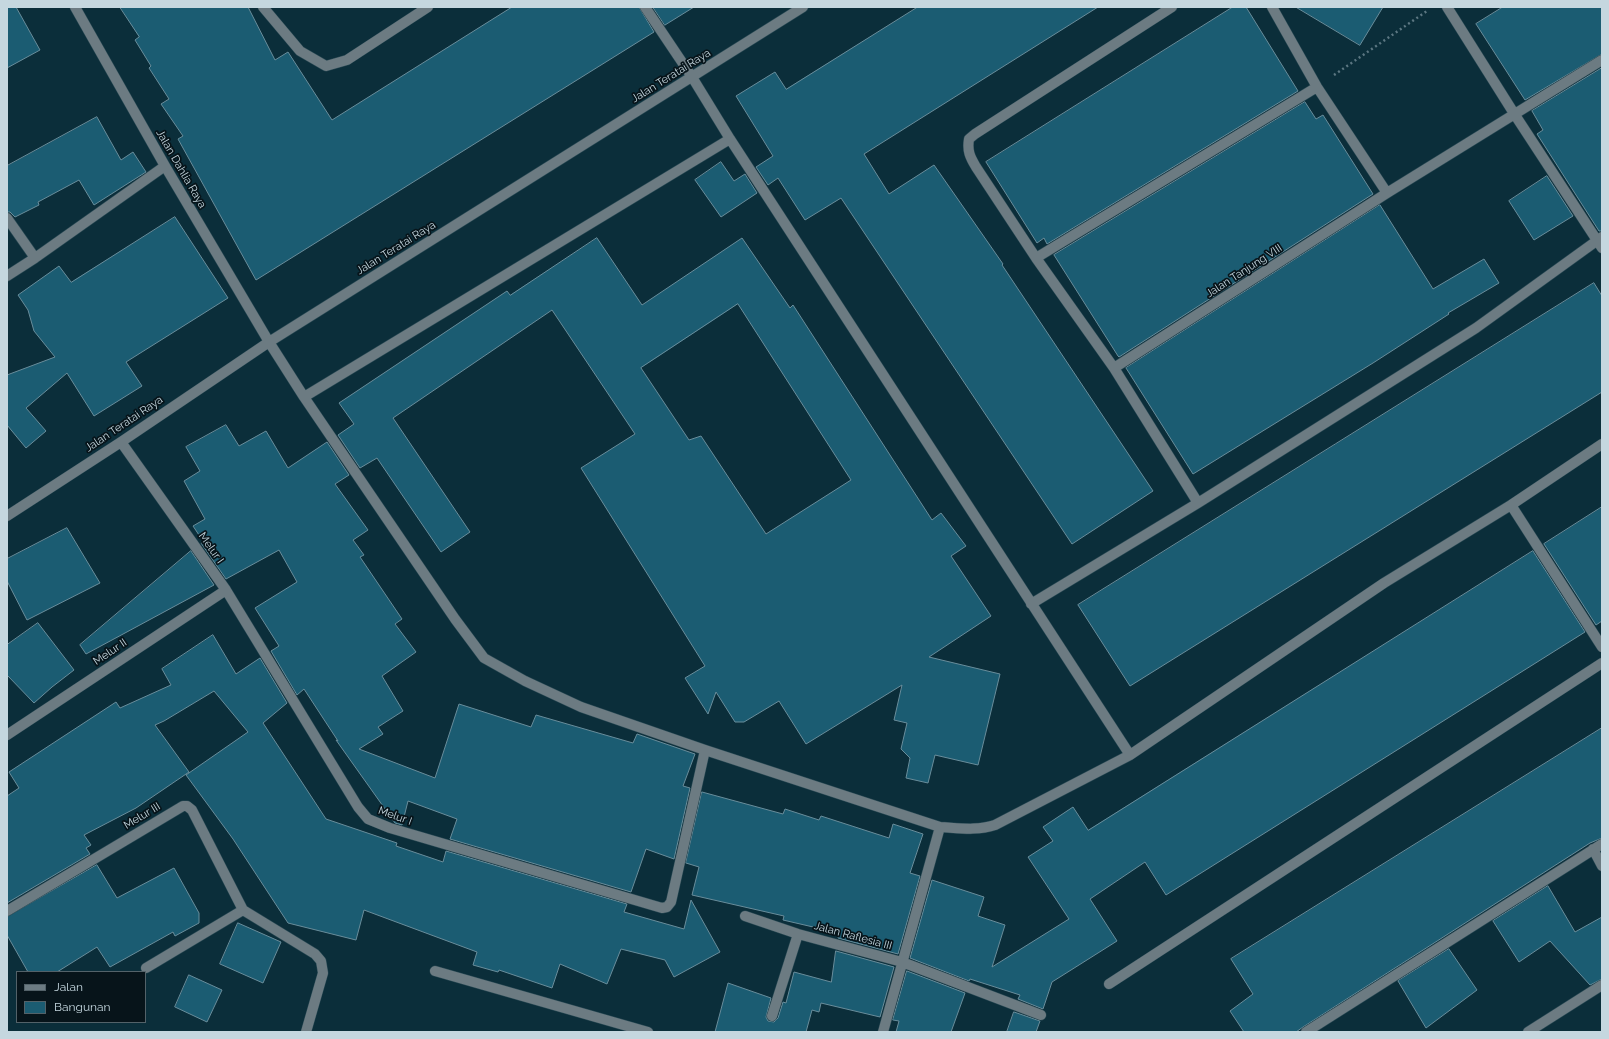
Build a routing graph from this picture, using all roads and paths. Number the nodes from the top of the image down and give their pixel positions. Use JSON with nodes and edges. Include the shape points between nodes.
{"nodes":[{"id":1,"x":75,"y":7,"type":"edge"},
{"id":2,"x":263,"y":7,"type":"edge"},
{"id":3,"x":428,"y":7,"type":"edge"},
{"id":4,"x":645,"y":7,"type":"edge"},
{"id":5,"x":803,"y":7,"type":"edge"},
{"id":6,"x":1172,"y":7,"type":"edge"},
{"id":7,"x":1272,"y":7,"type":"edge"},
{"id":8,"x":1432,"y":7,"type":"edge"},
{"id":9,"x":1447,"y":7,"type":"edge"},
{"id":10,"x":1602,"y":60,"type":"edge"},
{"id":11,"x":692,"y":77,"type":"junction"},
{"id":12,"x":1317,"y":87,"type":"junction"},
{"id":13,"x":1515,"y":115,"type":"junction"},
{"id":14,"x":730,"y":139,"type":"junction"},
{"id":15,"x":165,"y":166,"type":"junction"},
{"id":16,"x":1388,"y":193,"type":"junction"},
{"id":17,"x":7,"y":218,"type":"edge"},
{"id":18,"x":1600,"y":242,"type":"edge"},
{"id":19,"x":35,"y":258,"type":"junction"},
{"id":20,"x":1036,"y":258,"type":"junction"},
{"id":21,"x":7,"y":276,"type":"edge"},
{"id":22,"x":269,"y":342,"type":"junction"},
{"id":23,"x":1114,"y":368,"type":"junction"},
{"id":24,"x":304,"y":397,"type":"junction"},
{"id":25,"x":121,"y":442,"type":"junction"},
{"id":26,"x":1602,"y":444,"type":"edge"},
{"id":27,"x":1198,"y":502,"type":"junction"},
{"id":28,"x":1511,"y":506,"type":"junction"},
{"id":29,"x":7,"y":516,"type":"edge"},
{"id":30,"x":226,"y":590,"type":"junction"},
{"id":31,"x":1031,"y":604,"type":"junction"},
{"id":32,"x":1602,"y":647,"type":"edge"},
{"id":33,"x":1602,"y":664,"type":"edge"},
{"id":34,"x":7,"y":735,"type":"edge"},
{"id":35,"x":705,"y":750,"type":"junction"},
{"id":36,"x":1130,"y":755,"type":"junction"},
{"id":37,"x":940,"y":827,"type":"junction"},
{"id":38,"x":1602,"y":844,"type":"edge"},
{"id":39,"x":1593,"y":849,"type":"junction"},
{"id":40,"x":1602,"y":866,"type":"edge"},
{"id":41,"x":7,"y":910,"type":"edge"},
{"id":42,"x":243,"y":910,"type":"junction"},
{"id":43,"x":745,"y":916,"type":"dead end"},
{"id":44,"x":798,"y":934,"type":"junction"},
{"id":45,"x":902,"y":962,"type":"junction"},
{"id":46,"x":146,"y":968,"type":"dead end"},
{"id":47,"x":435,"y":970,"type":"dead end"},
{"id":48,"x":1109,"y":984,"type":"dead end"},
{"id":49,"x":1602,"y":985,"type":"edge"},
{"id":50,"x":1041,"y":1015,"type":"dead end"},
{"id":51,"x":772,"y":1016,"type":"dead end"},
{"id":52,"x":306,"y":1032,"type":"edge"},
{"id":53,"x":648,"y":1032,"type":"edge"},
{"id":54,"x":883,"y":1032,"type":"edge"},
{"id":55,"x":1306,"y":1032,"type":"edge"},
{"id":56,"x":1528,"y":1032,"type":"edge"}],
"edges":[{"from":1,"to":15,"type":"street","name":"Jalan Dahlia Raya"},
{"from":2,"to":3,"type":"street","via":[[300,51],[326,66],[347,60]]},
{"from":4,"to":11,"type":"street"},
{"from":5,"to":11,"type":"street","name":"Jalan Teratai Raya"},
{"from":6,"to":20,"type":"street","via":[[969,140],[970,156]]},
{"from":7,"to":12,"type":"street"},
{"from":8,"to":12,"type":"path"},
{"from":9,"to":13,"type":"street"},
{"from":10,"to":13,"type":"street","name":"Jalan Tanjung VIII"},
{"from":11,"to":14,"type":"street"},
{"from":11,"to":22,"type":"street","name":"Jalan Teratai Raya"},
{"from":12,"to":16,"type":"street"},
{"from":12,"to":20,"type":"street"},
{"from":13,"to":16,"type":"street","name":"Jalan Tanjung VIII"},
{"from":13,"to":18,"type":"street"},
{"from":14,"to":24,"type":"street"},
{"from":14,"to":31,"type":"street"},
{"from":15,"to":19,"type":"street"},
{"from":15,"to":22,"type":"street","name":"Jalan Dahlia Raya"},
{"from":16,"to":23,"type":"street","name":"Jalan Tanjung VIII"},
{"from":17,"to":19,"type":"street"},
{"from":18,"to":27,"type":"street","via":[[1476,328]]},
{"from":19,"to":21,"type":"street"},
{"from":20,"to":23,"type":"street"},
{"from":22,"to":24,"type":"street","name":"Jalan Dahlia Raya"},
{"from":22,"to":25,"type":"street","name":"Jalan Teratai Raya"},
{"from":23,"to":27,"type":"street"},
{"from":24,"to":35,"type":"street","name":"Jalan Dahlia Raya","via":[[484,658],[525,681],[581,707]]},
{"from":25,"to":29,"type":"street","name":"Jalan Teratai Raya"},
{"from":25,"to":30,"type":"street","name":"Melur I"},
{"from":26,"to":28,"type":"street","name":"Jalan Dahlia Raya"},
{"from":27,"to":31,"type":"street"},
{"from":28,"to":32,"type":"street"},
{"from":28,"to":36,"type":"street","name":"Jalan Dahlia Raya","via":[[1384,583]]},
{"from":30,"to":34,"type":"street","name":"Melur II"},
{"from":30,"to":35,"type":"street","name":"Melur I","via":[[358,807],[368,819],[390,828],[662,908],[668,907]]},
{"from":31,"to":36,"type":"street"},
{"from":33,"to":48,"type":"street"},
{"from":35,"to":37,"type":"street","name":"Jalan Dahlia Raya"},
{"from":36,"to":37,"type":"street","name":"Jalan Dahlia Raya","via":[[996,826],[984,829]]},
{"from":37,"to":45,"type":"street"},
{"from":38,"to":39,"type":"street"},
{"from":39,"to":40,"type":"street"},
{"from":39,"to":55,"type":"street"},
{"from":41,"to":42,"type":"street","name":"Melur III","via":[[182,806],[188,806],[192,810]]},
{"from":42,"to":46,"type":"street"},
{"from":42,"to":52,"type":"street","via":[[315,954],[321,961],[323,973]]},
{"from":43,"to":44,"type":"street","name":"Jalan Raflesia III"},
{"from":44,"to":45,"type":"street","name":"Jalan Raflesia III"},
{"from":44,"to":51,"type":"street","name":"Jalan Raflesia III"},
{"from":45,"to":50,"type":"street","name":"Jalan Raflesia III"},
{"from":45,"to":54,"type":"street"},
{"from":47,"to":53,"type":"street"},
{"from":49,"to":56,"type":"street"}]}
